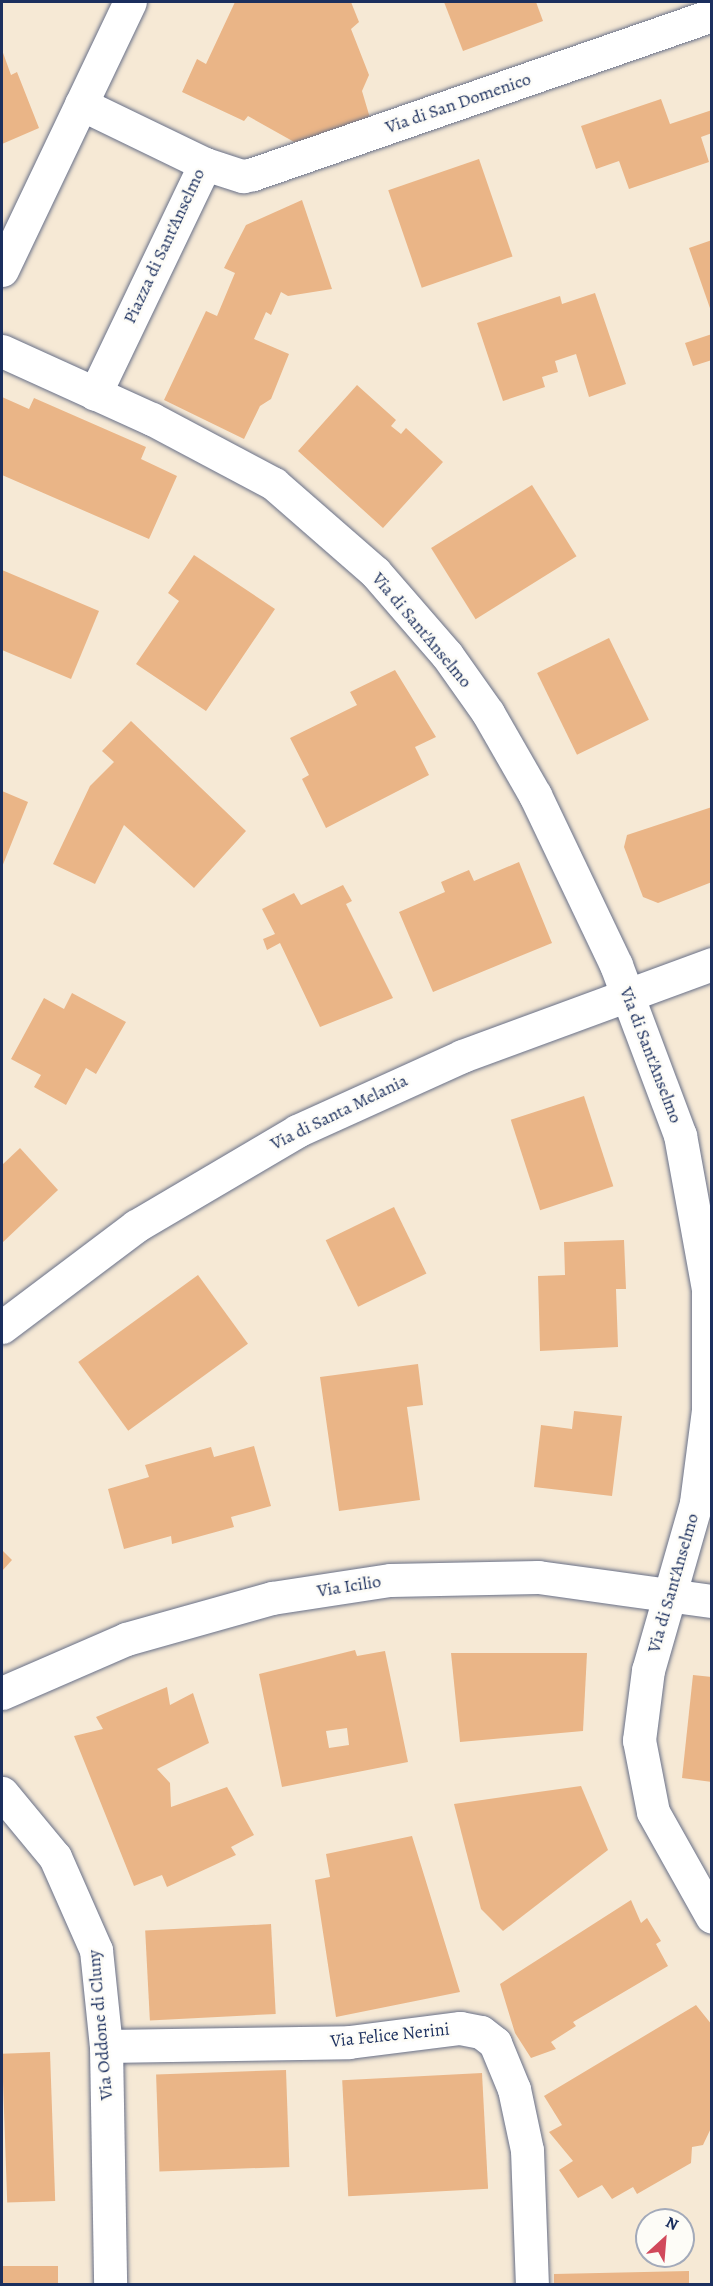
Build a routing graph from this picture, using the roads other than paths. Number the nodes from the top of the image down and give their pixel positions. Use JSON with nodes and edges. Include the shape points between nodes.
{"nodes":[{"id":1,"x":130,"y":2,"type":"edge"},
{"id":2,"x":711,"y":15,"type":"edge"},
{"id":3,"x":81,"y":104,"type":"junction"},
{"id":4,"x":205,"y":164,"type":"junction"},
{"id":5,"x":2,"y":270,"type":"edge"},
{"id":6,"x":2,"y":351,"type":"edge"},
{"id":7,"x":95,"y":394,"type":"junction"},
{"id":8,"x":711,"y":964,"type":"edge"},
{"id":9,"x":628,"y":994,"type":"junction"},
{"id":10,"x":2,"y":1328,"type":"edge"},
{"id":11,"x":672,"y":1594,"type":"junction"},
{"id":12,"x":711,"y":1601,"type":"edge"},
{"id":13,"x":2,"y":1694,"type":"edge"},
{"id":14,"x":2,"y":1793,"type":"edge"},
{"id":15,"x":711,"y":1917,"type":"edge"},
{"id":16,"x":106,"y":2046,"type":"junction"},
{"id":17,"x":110,"y":2284,"type":"edge"},
{"id":18,"x":532,"y":2284,"type":"edge"}],
"edges":[{"from":1,"to":3,"type":"street"},
{"from":2,"to":4,"type":"street","name":"Via di San Domenico","via":[[253,174],[243,176]]},
{"from":3,"to":4,"type":"street","name":"Piazza di Sant'Anselmo"},
{"from":3,"to":5,"type":"street"},
{"from":4,"to":7,"type":"street","name":"Piazza di Sant'Anselmo"},
{"from":6,"to":7,"type":"street"},
{"from":7,"to":9,"type":"street","name":"Via di Sant'Anselmo","via":[[274,484],[353,551],[400,600],[462,675],[521,770]]},
{"from":8,"to":9,"type":"street","name":"Via di Santa Melania"},
{"from":9,"to":10,"type":"street","name":"Via di Santa Melania","via":[[425,1071],[258,1151],[136,1226]]},
{"from":9,"to":11,"type":"street","name":"Via di Sant'Anselmo","via":[[681,1135],[708,1289],[705,1436],[691,1526]]},
{"from":11,"to":12,"type":"street","name":"Via Icilio"},
{"from":11,"to":13,"type":"street","name":"Via Icilio","via":[[537,1577],[354,1585],[272,1598],[126,1640]]},
{"from":11,"to":15,"type":"street","name":"Via di Sant'Anselmo","via":[[644,1692],[642,1772],[660,1828]]},
{"from":14,"to":16,"type":"street","name":"Via Oddone di Cluny","via":[[47,1844],[86,1917],[96,1950]]},
{"from":16,"to":17,"type":"street","name":"Via Oddone di Cluny"},
{"from":16,"to":18,"type":"street","name":"Via Felice Nerini","via":[[348,2042],[460,2028],[481,2032],[495,2043],[514,2089],[527,2150]]}]}
